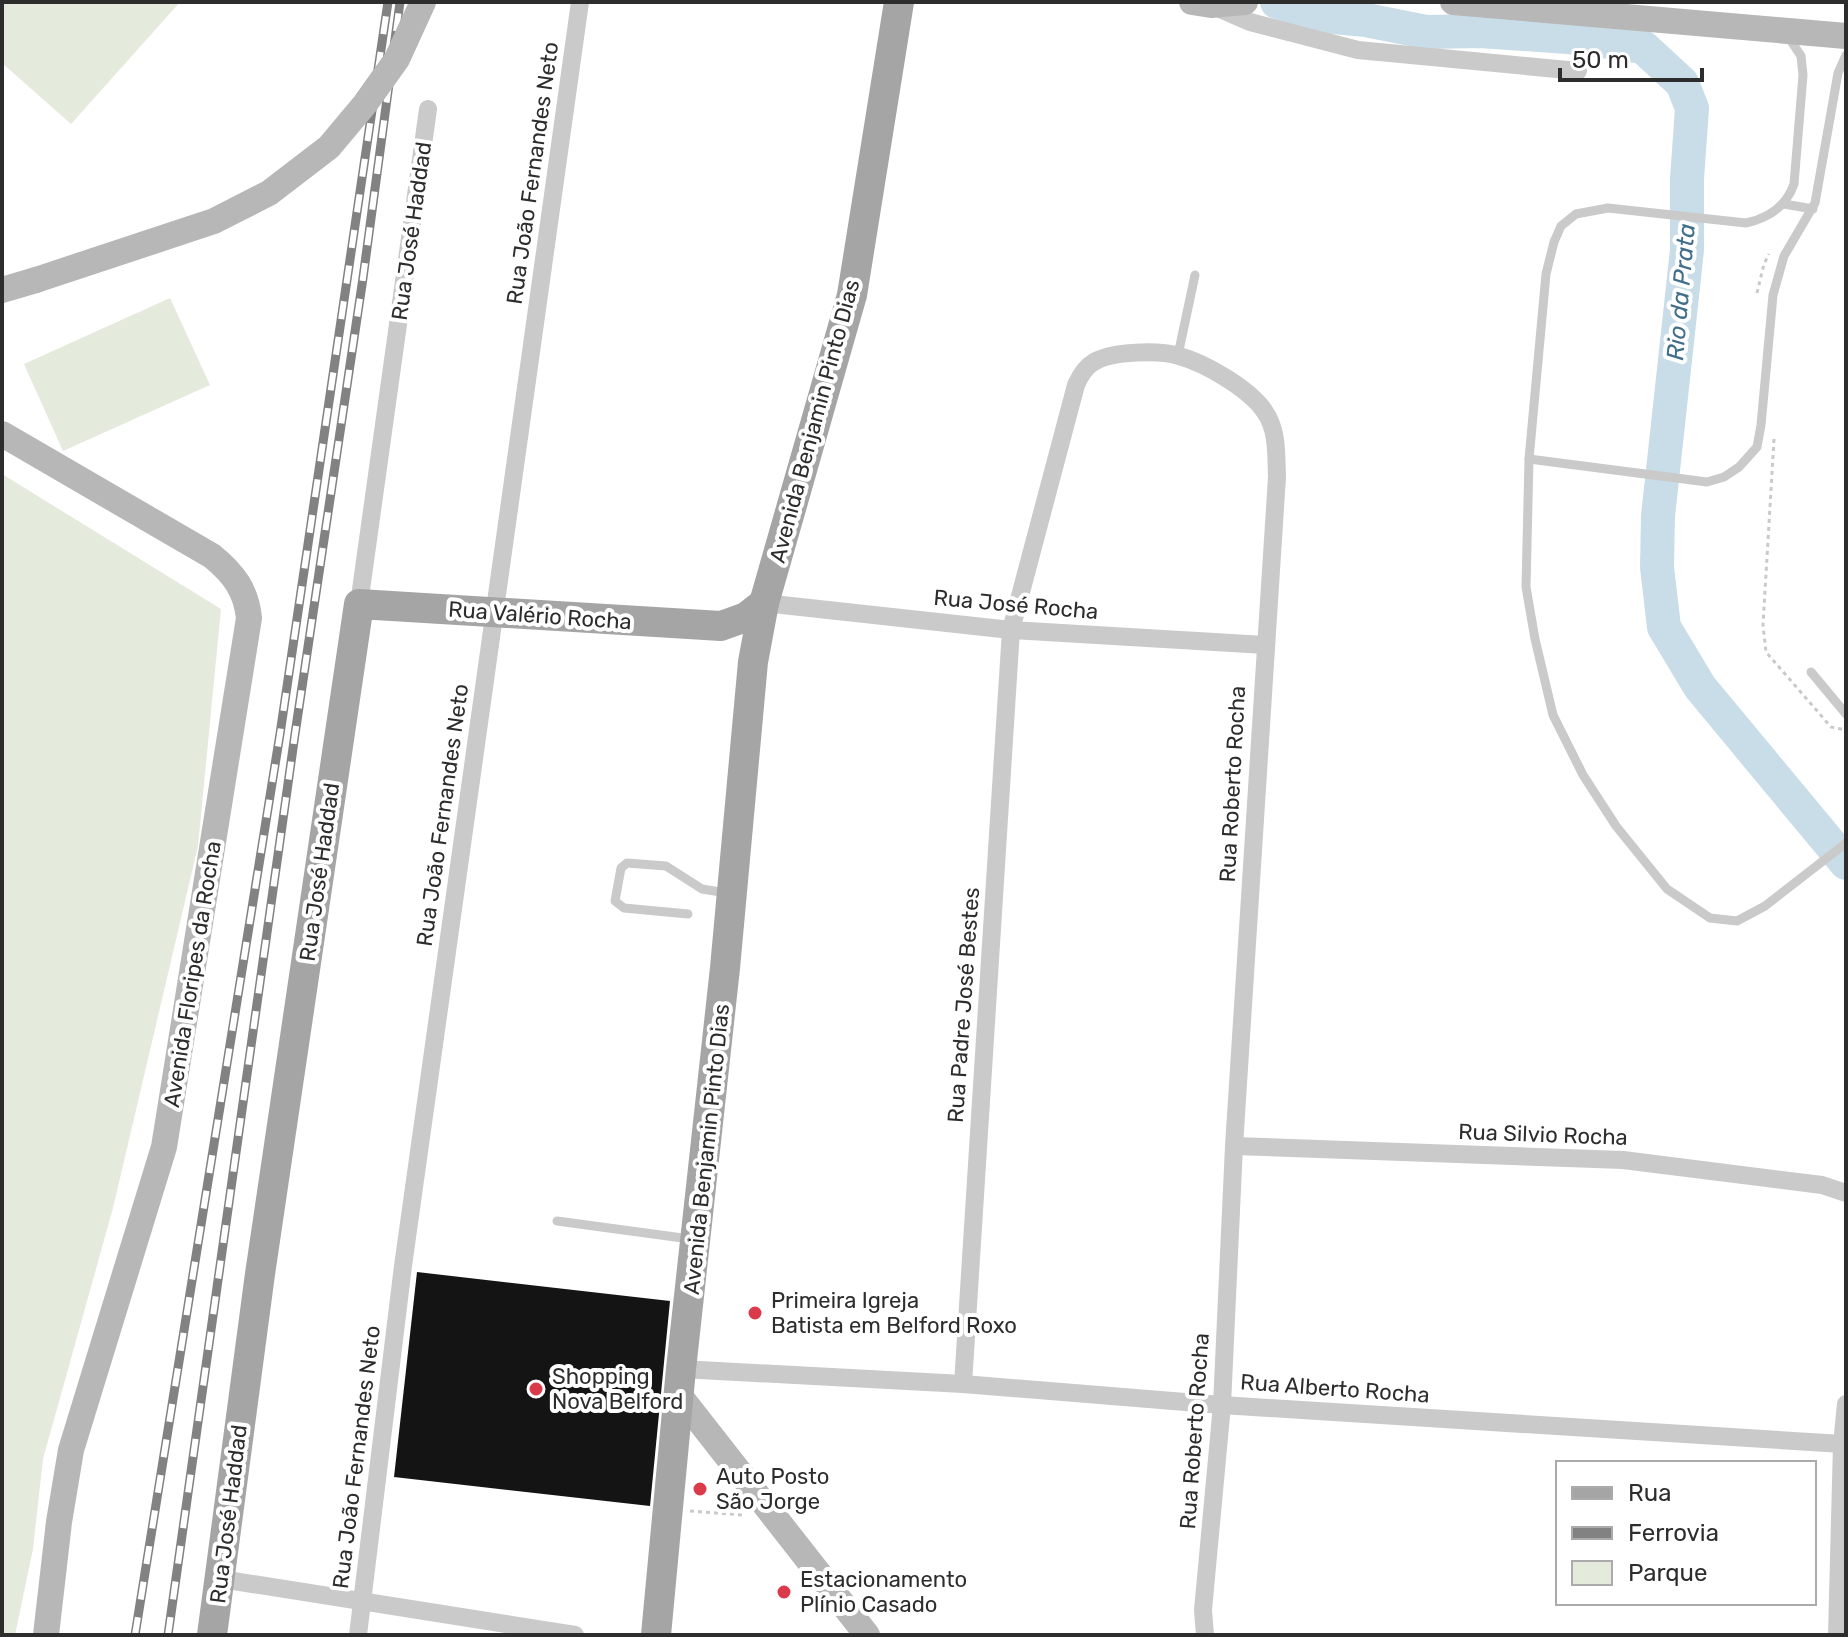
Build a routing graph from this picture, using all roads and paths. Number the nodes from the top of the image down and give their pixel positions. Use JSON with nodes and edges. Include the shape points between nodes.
{"nodes":[{"id":1,"x":423,"y":2,"type":"edge"},
{"id":2,"x":580,"y":2,"type":"edge"},
{"id":3,"x":899,"y":2,"type":"edge"},
{"id":4,"x":1243,"y":2,"type":"edge"},
{"id":5,"x":1453,"y":2,"type":"edge"},
{"id":6,"x":1197,"y":3,"type":"edge"},
{"id":7,"x":1611,"y":8,"type":"edge"},
{"id":8,"x":1766,"y":28,"type":"junction"},
{"id":9,"x":1846,"y":36,"type":"edge"},
{"id":10,"x":1846,"y":55,"type":"edge"},
{"id":11,"x":1578,"y":71,"type":"dead end"},
{"id":12,"x":428,"y":109,"type":"dead end"},
{"id":13,"x":1784,"y":204,"type":"junction"},
{"id":14,"x":1813,"y":209,"type":"junction"},
{"id":15,"x":1195,"y":275,"type":"dead end"},
{"id":16,"x":2,"y":290,"type":"edge"},
{"id":17,"x":1178,"y":355,"type":"junction"},
{"id":18,"x":1775,"y":429,"type":"dead end"},
{"id":19,"x":2,"y":434,"type":"edge"},
{"id":20,"x":1529,"y":459,"type":"junction"},
{"id":21,"x":764,"y":603,"type":"junction"},
{"id":22,"x":359,"y":604,"type":"junction"},
{"id":23,"x":495,"y":612,"type":"junction"},
{"id":24,"x":721,"y":626,"type":"junction"},
{"id":25,"x":1011,"y":630,"type":"junction"},
{"id":26,"x":1265,"y":645,"type":"junction"},
{"id":27,"x":753,"y":662,"type":"junction"},
{"id":28,"x":1811,"y":672,"type":"dead end"},
{"id":29,"x":1846,"y":714,"type":"edge"},
{"id":30,"x":1846,"y":730,"type":"edge"},
{"id":31,"x":1846,"y":843,"type":"edge"},
{"id":32,"x":730,"y":894,"type":"junction"},
{"id":33,"x":688,"y":914,"type":"dead end"},
{"id":34,"x":1234,"y":1146,"type":"junction"},
{"id":35,"x":1846,"y":1193,"type":"edge"},
{"id":36,"x":557,"y":1221,"type":"dead end"},
{"id":37,"x":697,"y":1240,"type":"junction"},
{"id":38,"x":680,"y":1382,"type":"junction"},
{"id":39,"x":963,"y":1384,"type":"junction"},
{"id":40,"x":1846,"y":1404,"type":"edge"},
{"id":41,"x":1222,"y":1405,"type":"junction"},
{"id":42,"x":1842,"y":1444,"type":"junction"},
{"id":43,"x":667,"y":1509,"type":"junction"},
{"id":44,"x":774,"y":1517,"type":"junction"},
{"id":45,"x":221,"y":1579,"type":"junction"},
{"id":46,"x":362,"y":1601,"type":"junction"},
{"id":47,"x":46,"y":1635,"type":"edge"},
{"id":48,"x":212,"y":1635,"type":"edge"},
{"id":49,"x":358,"y":1635,"type":"edge"},
{"id":50,"x":575,"y":1635,"type":"edge"},
{"id":51,"x":656,"y":1635,"type":"edge"},
{"id":52,"x":867,"y":1635,"type":"edge"},
{"id":53,"x":1205,"y":1635,"type":"edge"},
{"id":54,"x":1837,"y":1635,"type":"edge"}],
"edges":[{"from":1,"to":16,"type":"street","bridge":true,"via":[[397,59],[365,104],[329,147],[269,193],[214,221]]},
{"from":2,"to":23,"type":"street","name":"Rua João Fernandes Neto"},
{"from":3,"to":21,"type":"main road","name":"Avenida Benjamin Pinto Dias","via":[[852,295]]},
{"from":4,"to":6,"type":"street"},
{"from":5,"to":7,"type":"street"},
{"from":6,"to":11,"type":"street","via":[[1358,50]]},
{"from":7,"to":8,"type":"street"},
{"from":8,"to":9,"type":"street"},
{"from":8,"to":13,"type":"lane","via":[[1792,40],[1803,75],[1794,184]]},
{"from":10,"to":14,"type":"lane","via":[[1838,73]]},
{"from":12,"to":22,"type":"street","name":"Rua José Haddad"},
{"from":13,"to":14,"type":"lane"},
{"from":13,"to":20,"type":"lane","via":[[1746,223],[1608,208],[1576,214],[1561,226],[1546,274]]},
{"from":14,"to":20,"type":"lane","via":[[1784,256],[1773,295],[1757,447],[1739,467],[1707,482]]},
{"from":15,"to":17,"type":"lane"},
{"from":17,"to":25,"type":"street","name":"Rua Roberto Rocha","via":[[1105,357],[1082,372]]},
{"from":17,"to":26,"type":"street","name":"Rua Roberto Rocha","via":[[1253,398],[1275,433],[1277,477]]},
{"from":18,"to":30,"type":"path","via":[[1763,625],[1766,652],[1831,727]]},
{"from":19,"to":47,"type":"street","name":"Avenida Floripes da Rocha","via":[[212,556],[242,588],[249,618],[164,1147],[71,1450]]},
{"from":20,"to":31,"type":"lane","via":[[1526,587],[1553,715],[1616,826],[1667,889],[1710,918],[1737,921],[1765,906]]},
{"from":21,"to":24,"type":"main road"},
{"from":21,"to":25,"type":"street","name":"Rua José Rocha"},
{"from":21,"to":27,"type":"main road","name":"Avenida Benjamin Pinto Dias"},
{"from":22,"to":23,"type":"main road","name":"Rua Valério Rocha"},
{"from":22,"to":45,"type":"main road","name":"Rua José Haddad","via":[[258,1289]]},
{"from":23,"to":24,"type":"main road","name":"Rua Valério Rocha"},
{"from":23,"to":46,"type":"street","name":"Rua João Fernandes Neto","via":[[403,1266]]},
{"from":24,"to":27,"type":"main road","via":[[740,640]]},
{"from":25,"to":26,"type":"street","name":"Rua José Rocha"},
{"from":25,"to":39,"type":"street","name":"Rua Padre José Bestes"},
{"from":26,"to":34,"type":"street","name":"Rua Roberto Rocha"},
{"from":27,"to":32,"type":"main road","name":"Avenida Benjamin Pinto Dias"},
{"from":28,"to":29,"type":"lane"},
{"from":32,"to":33,"type":"lane","via":[[702,889],[666,866],[627,863],[621,868],[618,905]]},
{"from":32,"to":37,"type":"main road","name":"Avenida Benjamin Pinto Dias"},
{"from":34,"to":35,"type":"street","name":"Rua Silvio Rocha","via":[[1623,1160],[1822,1185]]},
{"from":34,"to":41,"type":"street","name":"Rua Roberto Rocha"},
{"from":36,"to":37,"type":"lane"},
{"from":37,"to":38,"type":"main road","name":"Avenida Benjamin Pinto Dias"},
{"from":38,"to":39,"type":"street","name":"Rua Alberto Rocha"},
{"from":38,"to":43,"type":"main road","name":"Avenida Benjamin Pinto Dias"},
{"from":38,"to":44,"type":"street"},
{"from":39,"to":41,"type":"street","name":"Rua Alberto Rocha"},
{"from":40,"to":42,"type":"street"},
{"from":41,"to":42,"type":"street","name":"Rua Alberto Rocha"},
{"from":41,"to":53,"type":"street","name":"Rua Roberto Rocha"},
{"from":42,"to":54,"type":"street"},
{"from":43,"to":44,"type":"path"},
{"from":43,"to":51,"type":"main road","name":"Avenida Benjamin Pinto Dias"},
{"from":44,"to":52,"type":"street"},
{"from":45,"to":46,"type":"street"},
{"from":45,"to":48,"type":"main road","name":"Rua José Haddad"},
{"from":46,"to":49,"type":"street","name":"Rua João Fernandes Neto"},
{"from":46,"to":50,"type":"street"}]}
